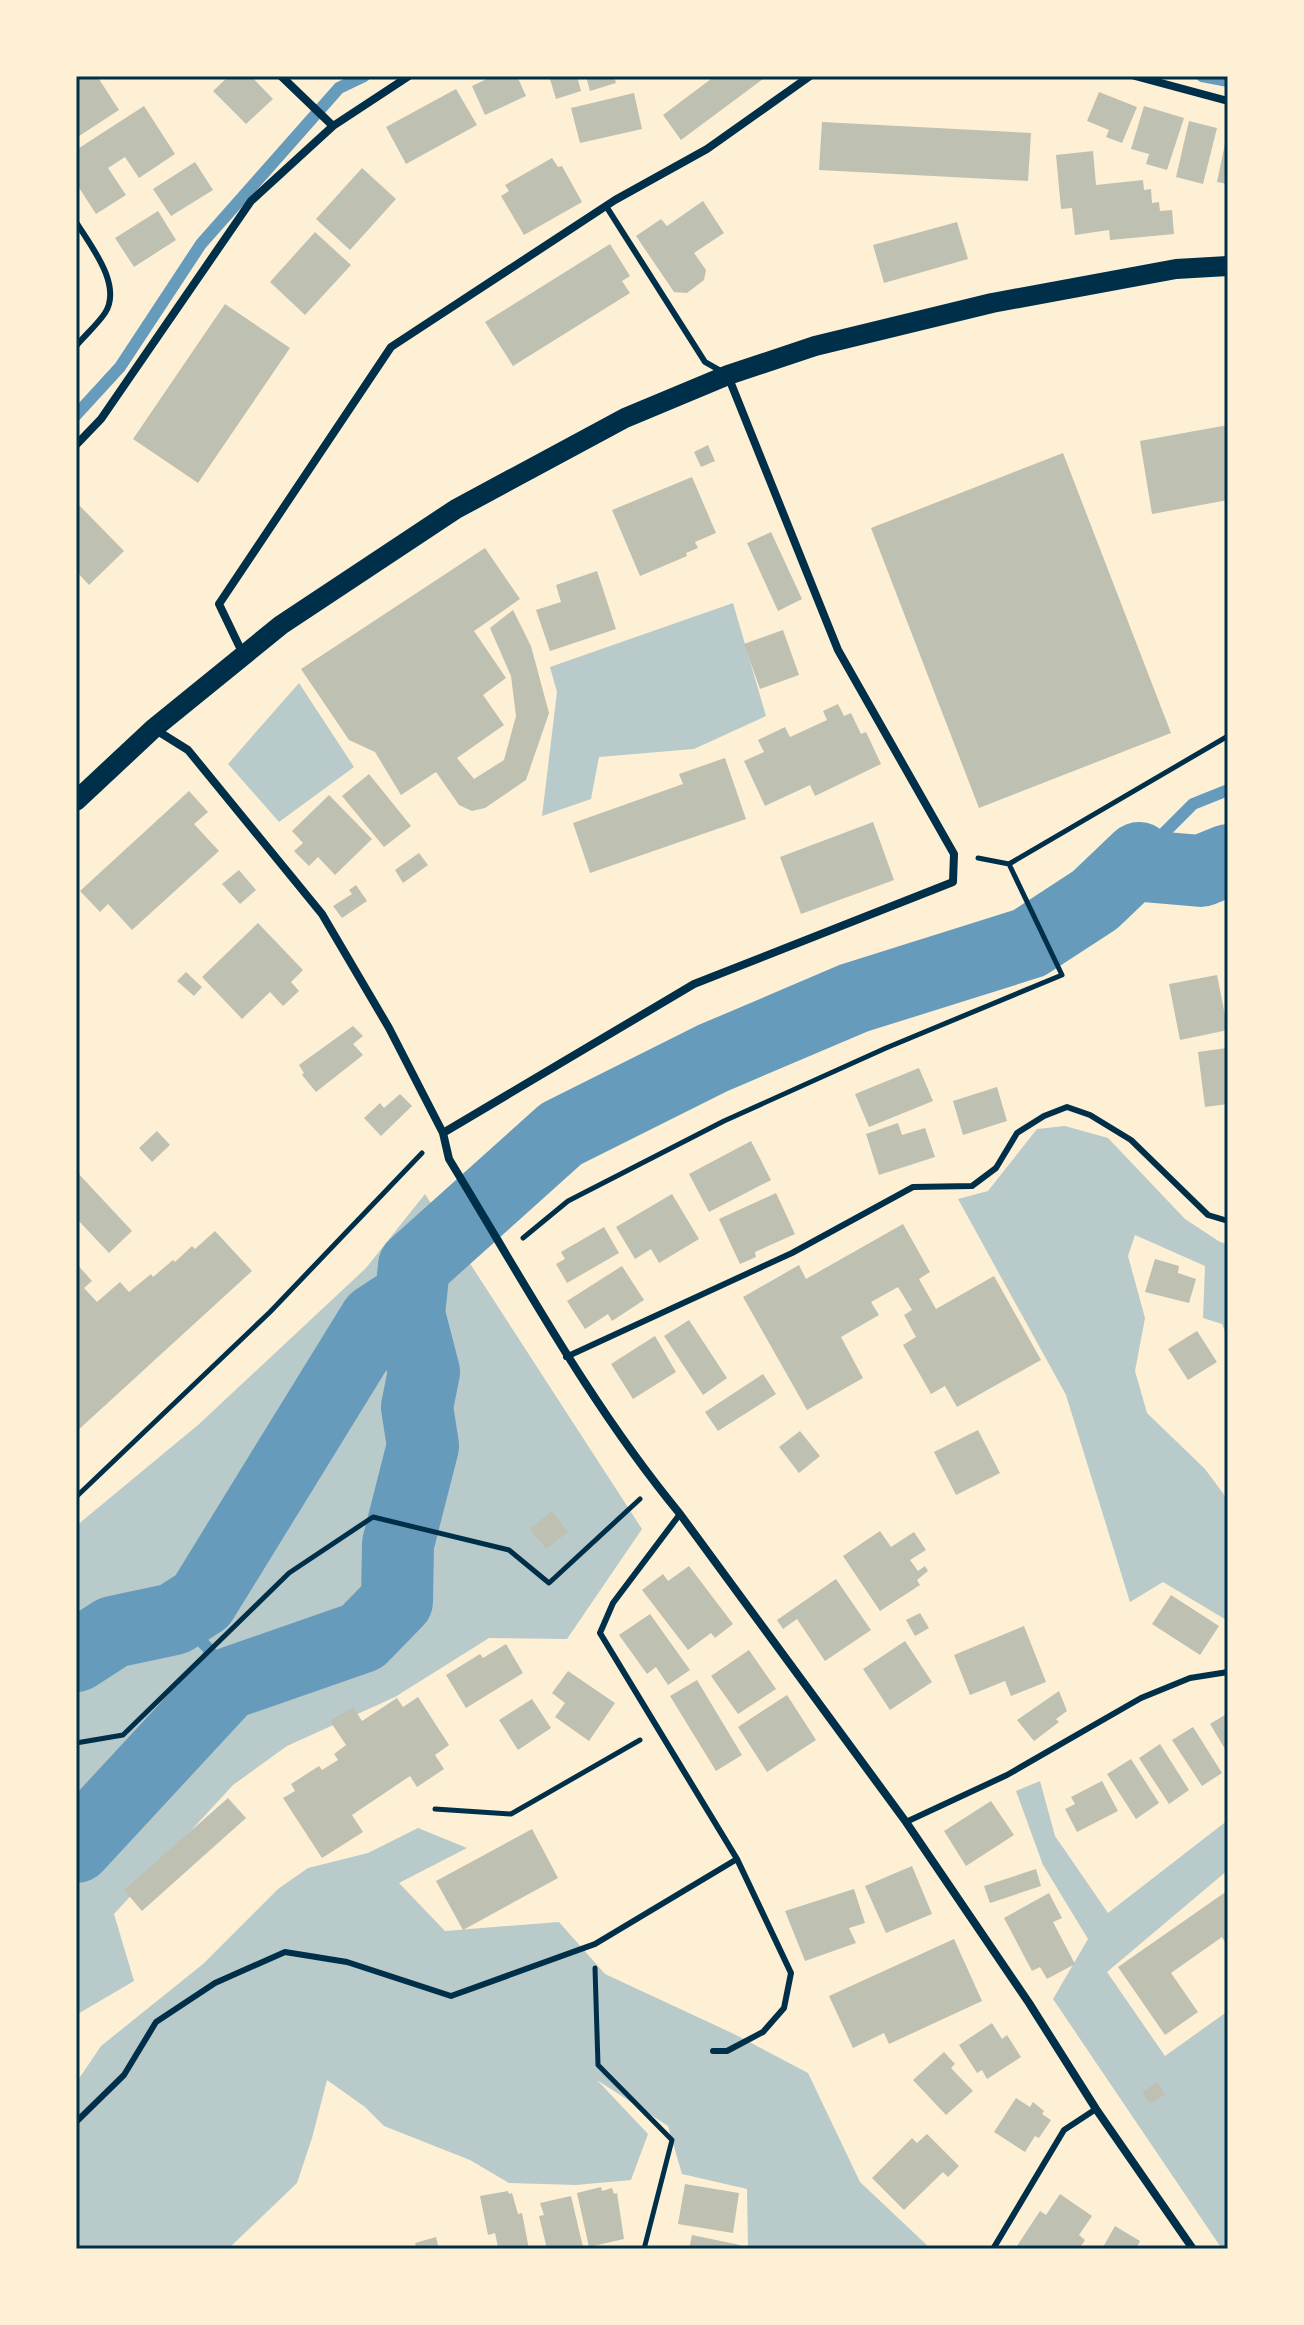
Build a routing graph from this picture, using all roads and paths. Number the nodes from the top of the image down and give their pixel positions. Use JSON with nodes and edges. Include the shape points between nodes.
{"nodes":[{"id":1,"x":281,"y":76,"type":"edge"},
{"id":2,"x":409,"y":76,"type":"edge"},
{"id":3,"x":810,"y":76,"type":"edge"},
{"id":4,"x":1135,"y":76,"type":"edge"},
{"id":5,"x":1170,"y":81,"type":"edge"},
{"id":6,"x":1228,"y":101,"type":"edge"},
{"id":7,"x":333,"y":126,"type":"junction"},
{"id":8,"x":606,"y":206,"type":"junction"},
{"id":9,"x":76,"y":222,"type":"edge"},
{"id":10,"x":1228,"y":266,"type":"edge"},
{"id":11,"x":76,"y":346,"type":"edge"},
{"id":12,"x":728,"y":375,"type":"junction"},
{"id":13,"x":76,"y":445,"type":"edge"},
{"id":14,"x":244,"y":655,"type":"junction"},
{"id":15,"x":153,"y":729,"type":"junction"},
{"id":16,"x":1228,"y":736,"type":"edge"},
{"id":17,"x":76,"y":801,"type":"edge"},
{"id":18,"x":443,"y":1133,"type":"junction"},
{"id":19,"x":1228,"y":1221,"type":"edge"},
{"id":20,"x":506,"y":1252,"type":"junction"},
{"id":21,"x":566,"y":1357,"type":"junction"},
{"id":22,"x":656,"y":1485,"type":"junction"},
{"id":23,"x":76,"y":1497,"type":"edge"},
{"id":24,"x":680,"y":1514,"type":"junction"},
{"id":25,"x":1228,"y":1672,"type":"edge"},
{"id":26,"x":658,"y":1729,"type":"junction"},
{"id":27,"x":76,"y":1743,"type":"edge"},
{"id":28,"x":435,"y":1809,"type":"dead end"},
{"id":29,"x":906,"y":1822,"type":"junction"},
{"id":30,"x":737,"y":1859,"type":"junction"},
{"id":31,"x":595,"y":1944,"type":"junction"},
{"id":32,"x":713,"y":2051,"type":"dead end"},
{"id":33,"x":1096,"y":2109,"type":"junction"},
{"id":34,"x":76,"y":2122,"type":"edge"},
{"id":35,"x":644,"y":2249,"type":"edge"},
{"id":36,"x":993,"y":2249,"type":"edge"},
{"id":37,"x":1193,"y":2249,"type":"edge"}],
"edges":[{"from":1,"to":7,"type":"street"},
{"from":2,"to":7,"type":"street"},
{"from":3,"to":8,"type":"street","via":[[707,149]]},
{"from":4,"to":5,"type":"street"},
{"from":5,"to":6,"type":"street"},
{"from":7,"to":13,"type":"street","via":[[251,201],[101,419]]},
{"from":8,"to":12,"type":"lane","via":[[705,362]]},
{"from":8,"to":14,"type":"street","via":[[391,347],[219,604]]},
{"from":9,"to":11,"type":"lane","via":[[107,278],[111,297],[106,311]]},
{"from":10,"to":12,"type":"main road","via":[[1176,269],[992,303],[815,346]]},
{"from":12,"to":14,"type":"main road","via":[[625,418],[456,509]]},
{"from":12,"to":18,"type":"street","via":[[838,650],[954,854],[953,882],[694,984]]},
{"from":14,"to":15,"type":"main road"},
{"from":15,"to":17,"type":"main road"},
{"from":15,"to":18,"type":"street","via":[[188,750],[322,914]]},
{"from":16,"to":20,"type":"path","via":[[1009,864],[1062,975],[724,1121],[568,1201]]},
{"from":18,"to":20,"type":"street","via":[[449,1159]]},
{"from":18,"to":23,"type":"path","via":[[270,1312]]},
{"from":19,"to":21,"type":"lane","via":[[1208,1215],[1131,1140],[1067,1107],[1017,1133],[996,1168],[972,1186],[913,1187],[792,1253]]},
{"from":20,"to":21,"type":"street"},
{"from":21,"to":22,"type":"street"},
{"from":22,"to":24,"type":"street"},
{"from":22,"to":27,"type":"path","via":[[549,1583],[509,1550],[373,1517],[289,1573],[123,1735]]},
{"from":24,"to":26,"type":"lane","via":[[620,1593],[600,1633]]},
{"from":24,"to":29,"type":"street"},
{"from":25,"to":29,"type":"lane","via":[[1190,1678],[1141,1698],[1007,1775]]},
{"from":26,"to":28,"type":"path","via":[[511,1814]]},
{"from":26,"to":30,"type":"lane"},
{"from":29,"to":33,"type":"street"},
{"from":30,"to":31,"type":"lane"},
{"from":30,"to":32,"type":"lane","via":[[791,1973],[784,2008],[763,2032],[727,2051]]},
{"from":31,"to":34,"type":"lane","via":[[451,1996],[347,1962],[285,1952],[215,1983],[156,2022],[124,2075]]},
{"from":31,"to":35,"type":"path","via":[[598,2065],[672,2140]]},
{"from":33,"to":36,"type":"lane","via":[[1064,2130]]},
{"from":33,"to":37,"type":"street"}]}
